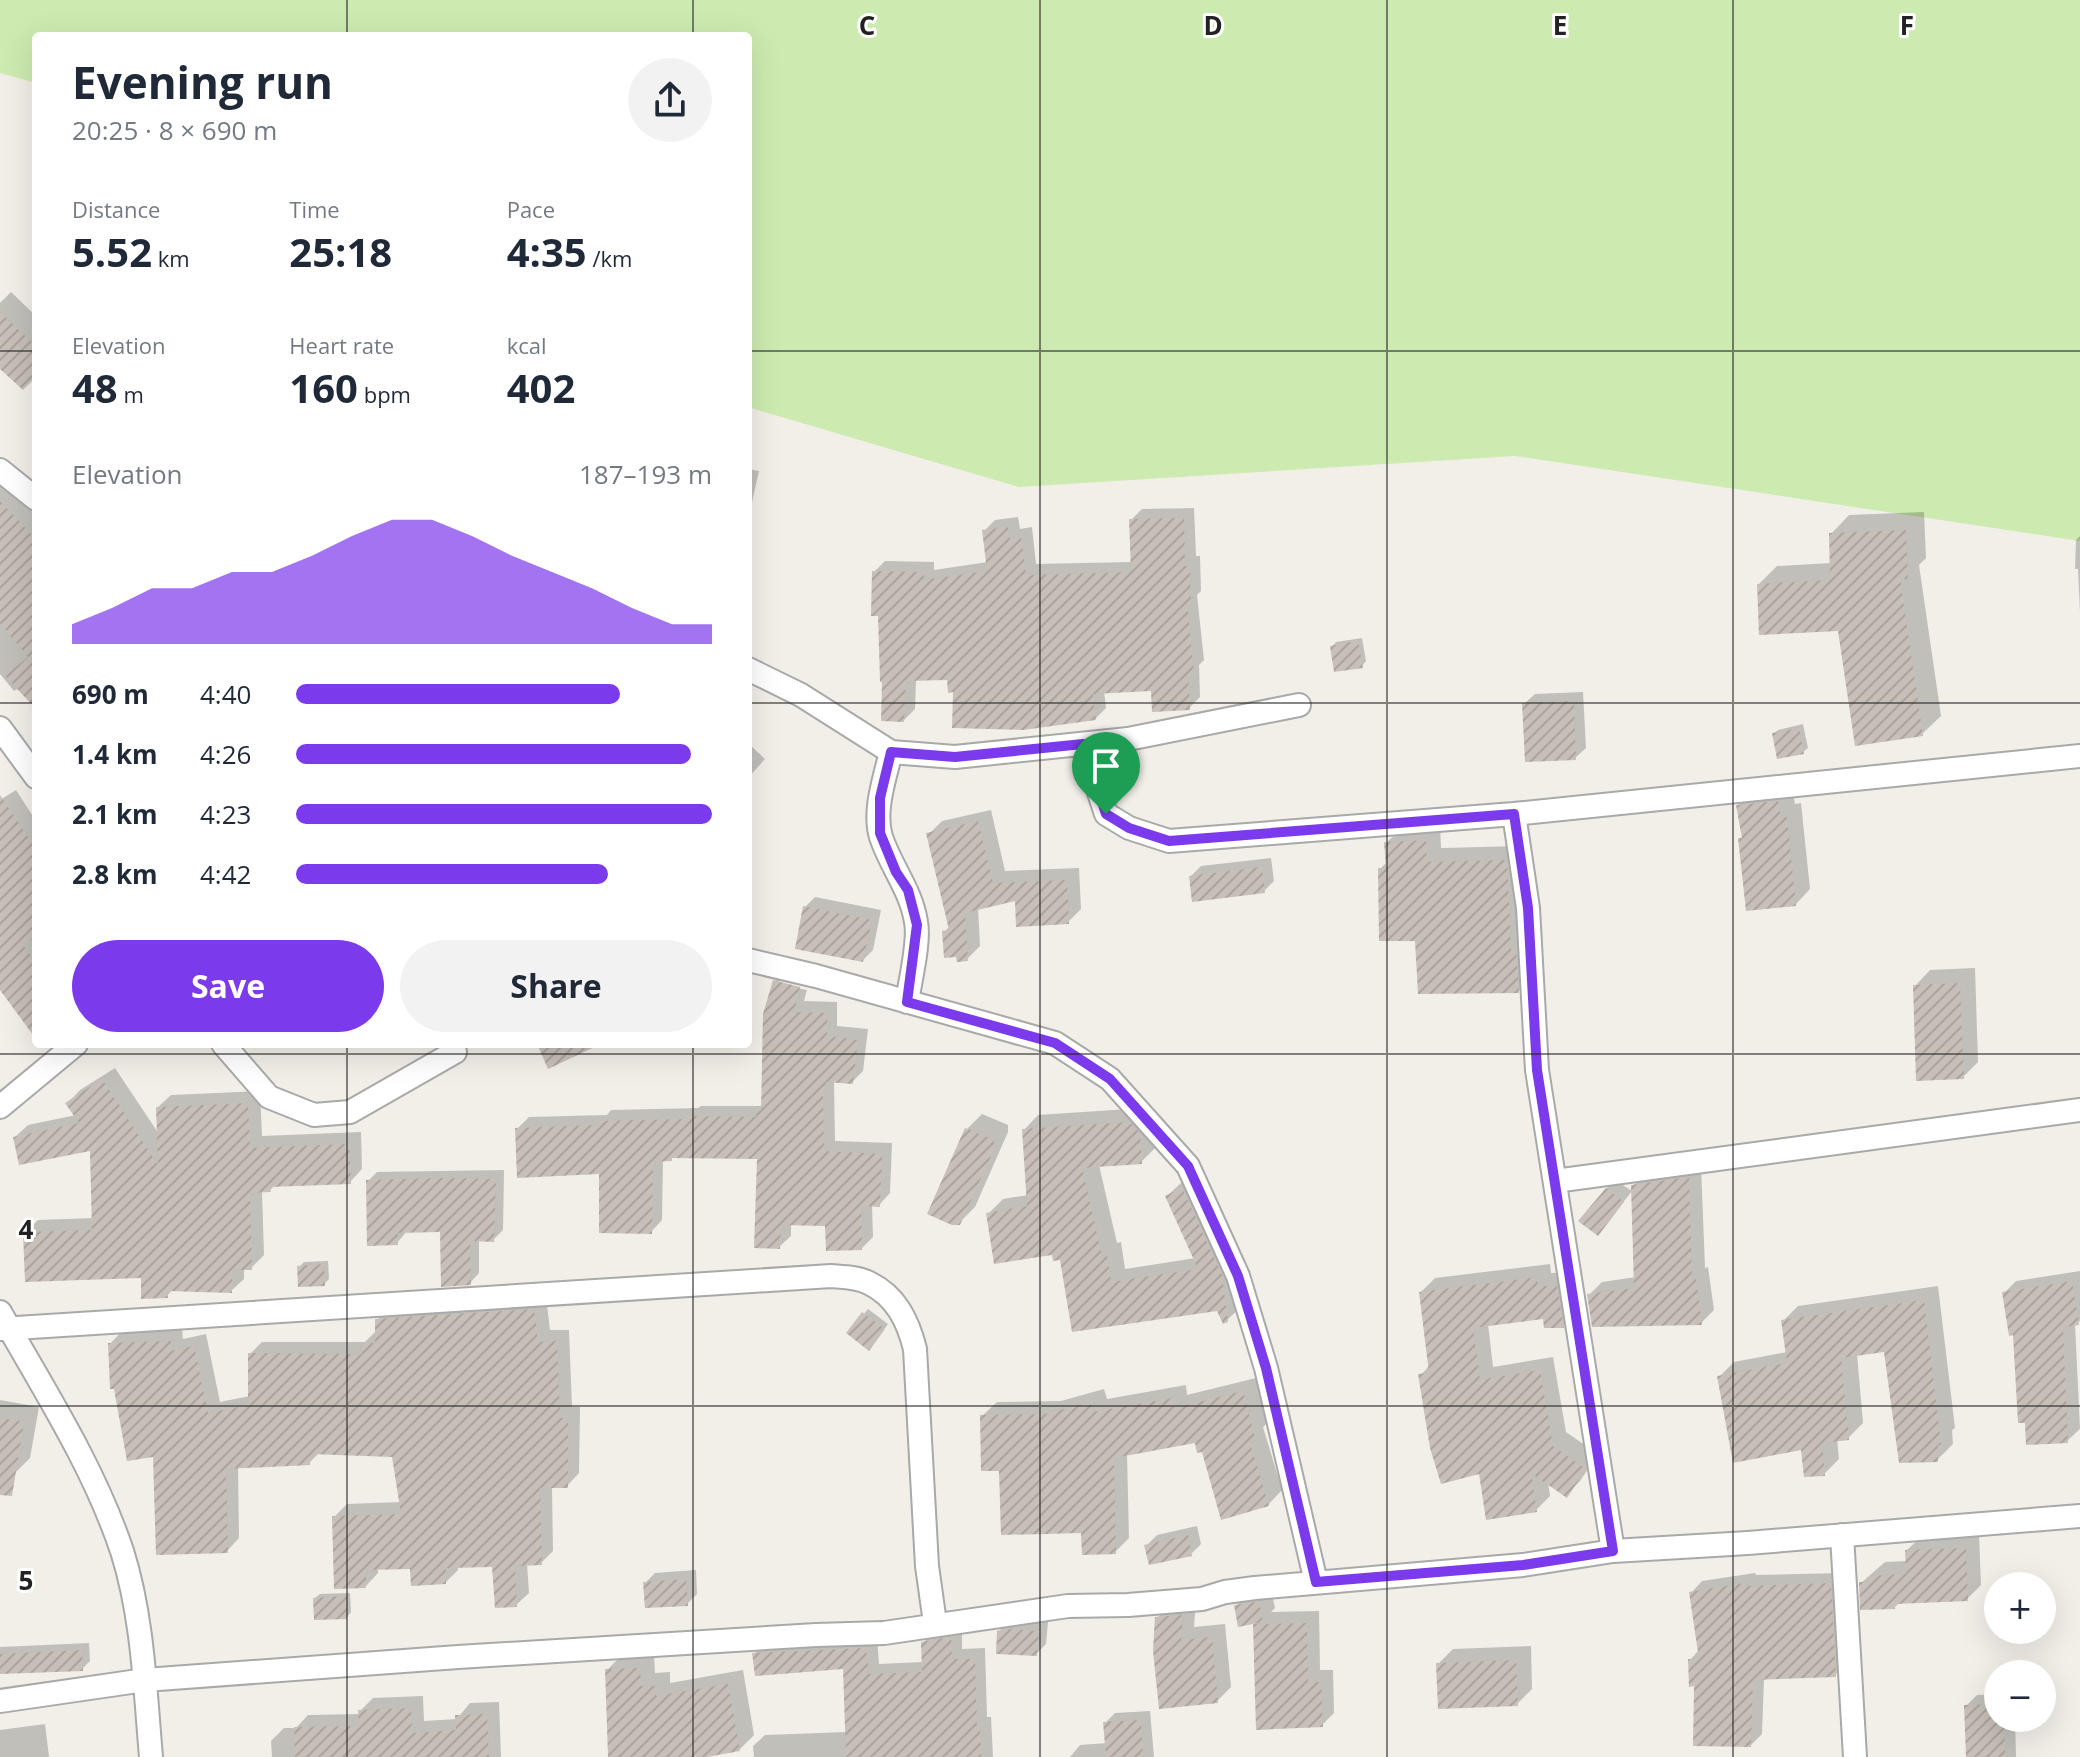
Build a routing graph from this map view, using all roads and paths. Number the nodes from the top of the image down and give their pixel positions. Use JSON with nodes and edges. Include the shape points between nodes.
{"nodes":[{"id":1,"x":0,"y":470,"type":"edge"},
{"id":2,"x":32,"y":496,"type":"edge"},
{"id":3,"x":752,"y":671,"type":"edge"},
{"id":4,"x":1299,"y":705,"type":"dead end"},
{"id":5,"x":0,"y":728,"type":"edge"},
{"id":6,"x":1083,"y":744,"type":"junction"},
{"id":7,"x":891,"y":752,"type":"junction"},
{"id":8,"x":2080,"y":756,"type":"edge"},
{"id":9,"x":32,"y":772,"type":"edge"},
{"id":10,"x":1514,"y":814,"type":"junction"},
{"id":11,"x":752,"y":961,"type":"edge"},
{"id":12,"x":907,"y":1002,"type":"junction"},
{"id":13,"x":71,"y":1048,"type":"edge"},
{"id":14,"x":226,"y":1048,"type":"edge"},
{"id":15,"x":455,"y":1052,"type":"dead end"},
{"id":16,"x":0,"y":1107,"type":"edge"},
{"id":17,"x":2080,"y":1110,"type":"edge"},
{"id":18,"x":1555,"y":1181,"type":"junction"},
{"id":19,"x":3,"y":1323,"type":"edge"},
{"id":20,"x":2080,"y":1516,"type":"edge"},
{"id":21,"x":1842,"y":1535,"type":"junction"},
{"id":22,"x":1613,"y":1551,"type":"junction"},
{"id":23,"x":1316,"y":1582,"type":"junction"},
{"id":24,"x":935,"y":1623,"type":"junction"},
{"id":25,"x":145,"y":1680,"type":"junction"},
{"id":26,"x":0,"y":1701,"type":"edge"},
{"id":27,"x":151,"y":1757,"type":"edge"},
{"id":28,"x":1855,"y":1757,"type":"edge"}],
"edges":[{"from":1,"to":2,"type":"street"},
{"from":3,"to":7,"type":"street"},
{"from":4,"to":6,"type":"street"},
{"from":5,"to":9,"type":"street"},
{"from":6,"to":7,"type":"street","via":[[955,757]]},
{"from":6,"to":10,"type":"street","via":[[1106,814],[1169,841]]},
{"from":7,"to":12,"type":"street","via":[[880,798],[880,833],[908,890],[917,925]]},
{"from":8,"to":10,"type":"street"},
{"from":10,"to":18,"type":"street","via":[[1528,908],[1537,1070]]},
{"from":11,"to":12,"type":"street"},
{"from":12,"to":23,"type":"street","via":[[1055,1043],[1110,1079],[1188,1166],[1238,1276],[1266,1368]]},
{"from":13,"to":16,"type":"street"},
{"from":14,"to":15,"type":"street","via":[[269,1097],[314,1115],[350,1112]]},
{"from":17,"to":18,"type":"street"},
{"from":18,"to":22,"type":"street"},
{"from":19,"to":24,"type":"street","via":[[831,1276],[867,1281],[908,1321],[915,1349]]},
{"from":19,"to":25,"type":"street","via":[[57,1408],[98,1488],[122,1554]]},
{"from":20,"to":21,"type":"street"},
{"from":21,"to":22,"type":"street"},
{"from":21,"to":28,"type":"street"},
{"from":22,"to":23,"type":"street","via":[[1523,1565]]},
{"from":23,"to":24,"type":"street","via":[[1202,1599],[1068,1606]]},
{"from":24,"to":25,"type":"street","via":[[884,1633]]},
{"from":25,"to":26,"type":"street"},
{"from":25,"to":27,"type":"street"}]}
